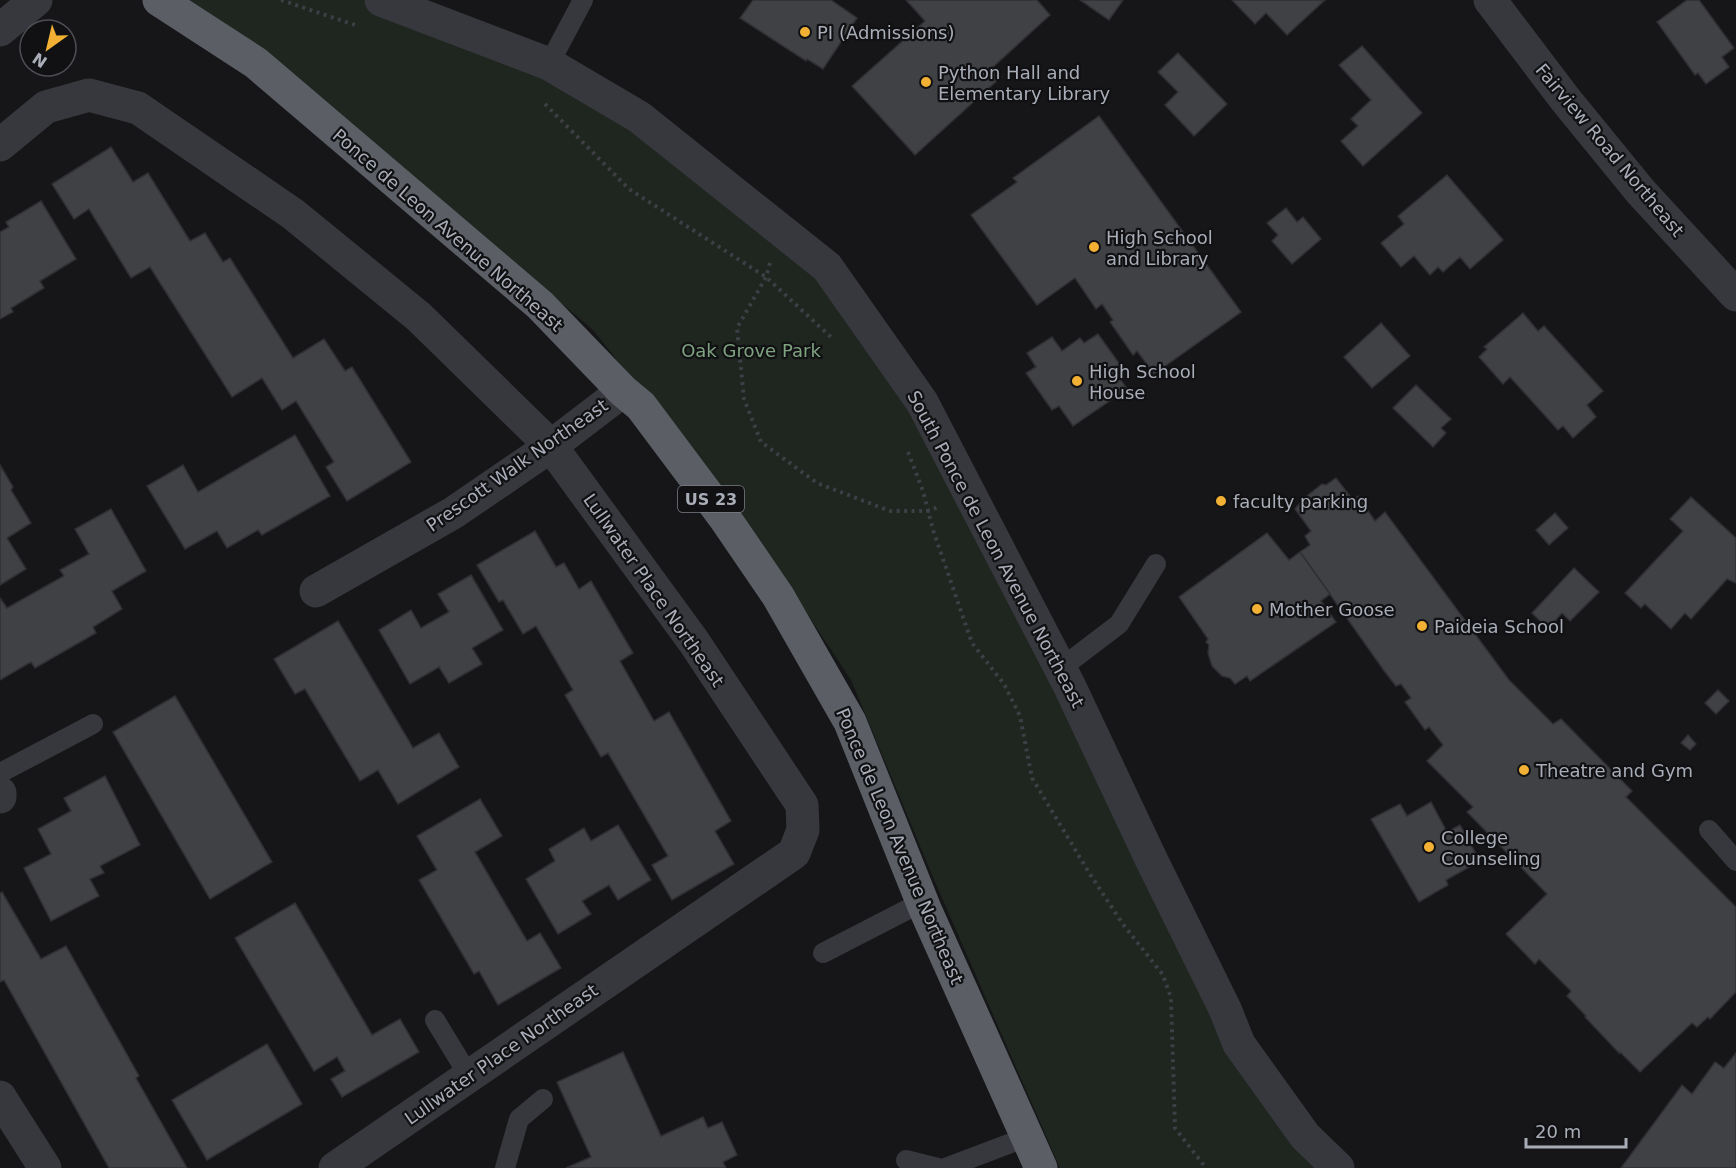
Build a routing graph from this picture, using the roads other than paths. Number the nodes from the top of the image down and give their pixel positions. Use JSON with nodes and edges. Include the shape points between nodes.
{"nodes":[{"id":1,"x":36,"y":0,"type":"edge"},
{"id":2,"x":159,"y":0,"type":"edge"},
{"id":3,"x":381,"y":0,"type":"edge"},
{"id":4,"x":583,"y":0,"type":"edge"},
{"id":5,"x":1490,"y":0,"type":"edge"},
{"id":6,"x":0,"y":30,"type":"edge"},
{"id":7,"x":549,"y":64,"type":"junction"},
{"id":8,"x":0,"y":145,"type":"edge"},
{"id":9,"x":1736,"y":295,"type":"edge"},
{"id":10,"x":623,"y":391,"type":"junction"},
{"id":11,"x":551,"y":446,"type":"junction"},
{"id":12,"x":1156,"y":564,"type":"dead end"},
{"id":13,"x":316,"y":591,"type":"dead end"},
{"id":14,"x":1060,"y":669,"type":"junction"},
{"id":15,"x":93,"y":724,"type":"dead end"},
{"id":16,"x":0,"y":773,"type":"edge"},
{"id":17,"x":1709,"y":830,"type":"dead end"},
{"id":18,"x":1736,"y":861,"type":"edge"},
{"id":19,"x":922,"y":902,"type":"junction"},
{"id":20,"x":823,"y":953,"type":"dead end"},
{"id":21,"x":435,"y":1020,"type":"dead end"},
{"id":22,"x":469,"y":1076,"type":"junction"},
{"id":23,"x":0,"y":1097,"type":"edge"},
{"id":24,"x":543,"y":1099,"type":"dead end"},
{"id":25,"x":1027,"y":1137,"type":"junction"},
{"id":26,"x":906,"y":1160,"type":"dead end"},
{"id":27,"x":45,"y":1168,"type":"edge"},
{"id":28,"x":335,"y":1168,"type":"edge"},
{"id":29,"x":505,"y":1168,"type":"edge"},
{"id":30,"x":938,"y":1168,"type":"edge"},
{"id":31,"x":945,"y":1168,"type":"edge"},
{"id":32,"x":1041,"y":1168,"type":"edge"},
{"id":33,"x":1338,"y":1168,"type":"edge"}],
"edges":[{"from":1,"to":6,"type":"street"},
{"from":2,"to":10,"type":"highway","name":"Ponce de Leon Avenue Northeast","number":"US 23","via":[[256,63],[540,305]]},
{"from":3,"to":7,"type":"street","name":"South Ponce de Leon Avenue Northeast"},
{"from":4,"to":7,"type":"lane"},
{"from":5,"to":9,"type":"street","name":"Fairview Road Northeast","via":[[1641,192]]},
{"from":7,"to":14,"type":"street","name":"South Ponce de Leon Avenue Northeast","via":[[639,117],[827,267],[922,402]]},
{"from":8,"to":11,"type":"street","name":"Lullwater Place Northeast","via":[[46,107],[88,95],[138,108],[311,228],[419,317]]},
{"from":10,"to":11,"type":"street","name":"Prescott Walk Northeast"},
{"from":10,"to":19,"type":"highway","name":"Ponce de Leon Avenue Northeast","number":"US 23","via":[[641,406],[778,596],[850,722]]},
{"from":11,"to":13,"type":"street","name":"Prescott Walk Northeast","via":[[453,513]]},
{"from":11,"to":22,"type":"street","name":"Lullwater Place Northeast","via":[[694,642],[802,805],[803,830],[794,853]]},
{"from":12,"to":14,"type":"lane","via":[[1119,624]]},
{"from":14,"to":33,"type":"street","name":"South Ponce de Leon Avenue Northeast","via":[[1239,1044],[1305,1136]]},
{"from":15,"to":16,"type":"lane"},
{"from":17,"to":18,"type":"lane"},
{"from":19,"to":20,"type":"lane"},
{"from":19,"to":25,"type":"highway","name":"Ponce de Leon Avenue Northeast","number":"US 23"},
{"from":21,"to":22,"type":"lane"},
{"from":22,"to":28,"type":"street","name":"Lullwater Place Northeast"},
{"from":23,"to":27,"type":"street"},
{"from":24,"to":29,"type":"lane","via":[[519,1119]]},
{"from":25,"to":31,"type":"lane"},
{"from":25,"to":32,"type":"highway","name":"Ponce de Leon Avenue Northeast","number":"US 23"},
{"from":26,"to":30,"type":"lane"}]}
